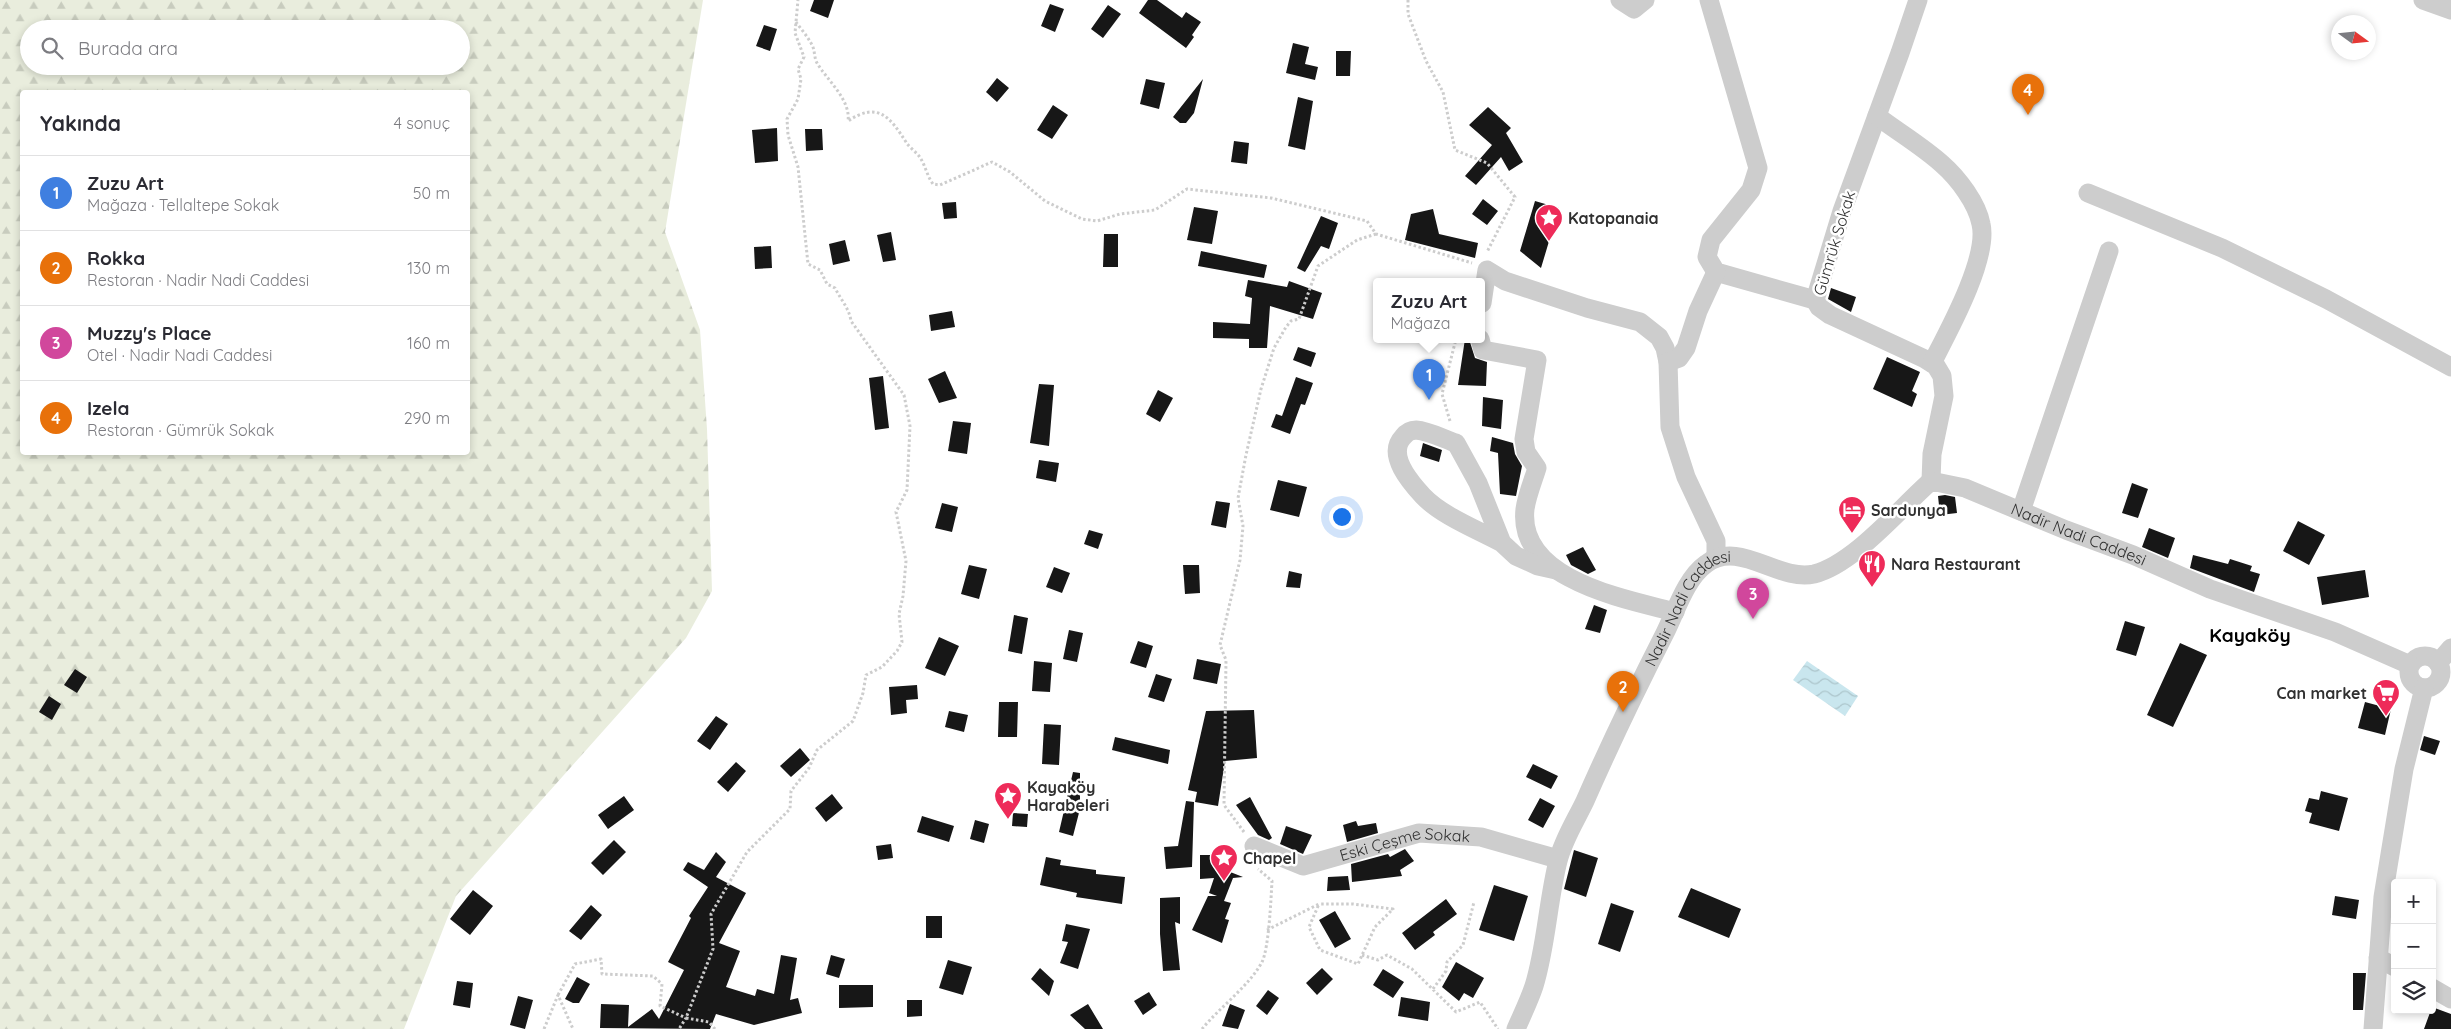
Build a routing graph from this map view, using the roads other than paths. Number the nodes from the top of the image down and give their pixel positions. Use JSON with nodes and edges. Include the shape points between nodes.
{"nodes":[{"id":1,"x":1620,"y":0,"type":"edge"},
{"id":2,"x":1645,"y":0,"type":"edge"},
{"id":3,"x":1709,"y":0,"type":"edge"},
{"id":4,"x":1918,"y":0,"type":"edge"},
{"id":5,"x":2423,"y":0,"type":"edge"},
{"id":6,"x":2451,"y":10,"type":"edge"},
{"id":7,"x":1877,"y":116,"type":"junction"},
{"id":8,"x":2088,"y":193,"type":"dead end"},
{"id":9,"x":2109,"y":251,"type":"dead end"},
{"id":10,"x":1716,"y":272,"type":"junction"},
{"id":11,"x":1485,"y":278,"type":"edge"},
{"id":12,"x":1815,"y":300,"type":"junction"},
{"id":13,"x":1481,"y":343,"type":"edge"},
{"id":14,"x":1668,"y":362,"type":"junction"},
{"id":15,"x":1932,"y":363,"type":"junction"},
{"id":16,"x":2451,"y":367,"type":"edge"},
{"id":17,"x":1931,"y":480,"type":"junction"},
{"id":18,"x":2021,"y":511,"type":"junction"},
{"id":19,"x":1502,"y":543,"type":"junction"},
{"id":20,"x":1716,"y":558,"type":"junction"},
{"id":21,"x":1557,"y":570,"type":"junction"},
{"id":22,"x":1675,"y":612,"type":"junction"},
{"id":23,"x":2446,"y":658,"type":"edge"},
{"id":24,"x":2410,"y":665,"type":"junction"},
{"id":25,"x":2424,"y":688,"type":"junction"},
{"id":26,"x":1254,"y":846,"type":"road end"},
{"id":27,"x":1558,"y":859,"type":"junction"},
{"id":28,"x":2378,"y":958,"type":"junction"},
{"id":29,"x":2391,"y":965,"type":"edge"},
{"id":30,"x":2436,"y":990,"type":"edge"},
{"id":31,"x":2451,"y":999,"type":"edge"},
{"id":32,"x":1516,"y":1029,"type":"edge"},
{"id":33,"x":2373,"y":1029,"type":"edge"}],
"edges":[{"from":1,"to":2,"type":"street","via":[[1634,9]]},
{"from":3,"to":10,"type":"street","via":[[1758,168],[1751,190],[1711,240],[1707,256]]},
{"from":4,"to":7,"type":"street","name":"Gümrük Sokak"},
{"from":5,"to":6,"type":"street"},
{"from":7,"to":12,"type":"street","name":"Gümrük Sokak","via":[[1842,211]]},
{"from":7,"to":15,"type":"street","via":[[1942,164],[1962,187],[1982,225],[1981,248],[1969,285]]},
{"from":8,"to":16,"type":"street","via":[[2231,253],[2326,299]]},
{"from":9,"to":18,"type":"street"},
{"from":10,"to":12,"type":"street"},
{"from":10,"to":14,"type":"street","via":[[1686,348],[1679,358]]},
{"from":11,"to":14,"type":"street","via":[[1486,270],[1505,281],[1640,322],[1659,337]]},
{"from":12,"to":15,"type":"street","name":"Gümrük Sokak","via":[[1830,315]]},
{"from":13,"to":21,"type":"street","via":[[1483,350],[1537,360],[1524,439],[1526,452],[1537,468],[1525,508],[1526,526],[1531,541]]},
{"from":14,"to":20,"type":"street","via":[[1670,427],[1686,477],[1716,541]]},
{"from":15,"to":17,"type":"street","via":[[1942,376],[1944,396],[1932,454]]},
{"from":17,"to":18,"type":"street","name":"Nadir Nadi Caddesi","via":[[1965,488]]},
{"from":17,"to":20,"type":"street","name":"Nadir Nadi Caddesi","via":[[1870,538],[1824,570],[1800,575],[1745,559]]},
{"from":18,"to":24,"type":"street","name":"Nadir Nadi Caddesi","via":[[2133,555],[2210,590],[2335,632]]},
{"from":19,"to":19,"type":"street","via":[[1478,482],[1456,444],[1415,430],[1407,433],[1399,445],[1399,464],[1424,497],[1458,520]]},
{"from":19,"to":21,"type":"street","via":[[1516,556]]},
{"from":20,"to":22,"type":"street","name":"Nadir Nadi Caddesi","via":[[1696,573]]},
{"from":21,"to":22,"type":"street","via":[[1592,590]]},
{"from":22,"to":27,"type":"street","name":"Nadir Nadi Caddesi","via":[[1621,720]]},
{"from":23,"to":24,"type":"street","via":[[2422,656]]},
{"from":23,"to":25,"type":"street","via":[[2438,682]]},
{"from":24,"to":25,"type":"street","via":[[2411,680]]},
{"from":25,"to":28,"type":"street","via":[[2394,822]]},
{"from":26,"to":27,"type":"street","name":"Eski Çeşme Sokak","via":[[1303,866],[1419,832],[1481,837]]},
{"from":27,"to":32,"type":"street","name":"Nadir Nadi Caddesi","via":[[1534,985]]},
{"from":28,"to":29,"type":"street"},
{"from":28,"to":33,"type":"street"},
{"from":30,"to":31,"type":"street"}]}
